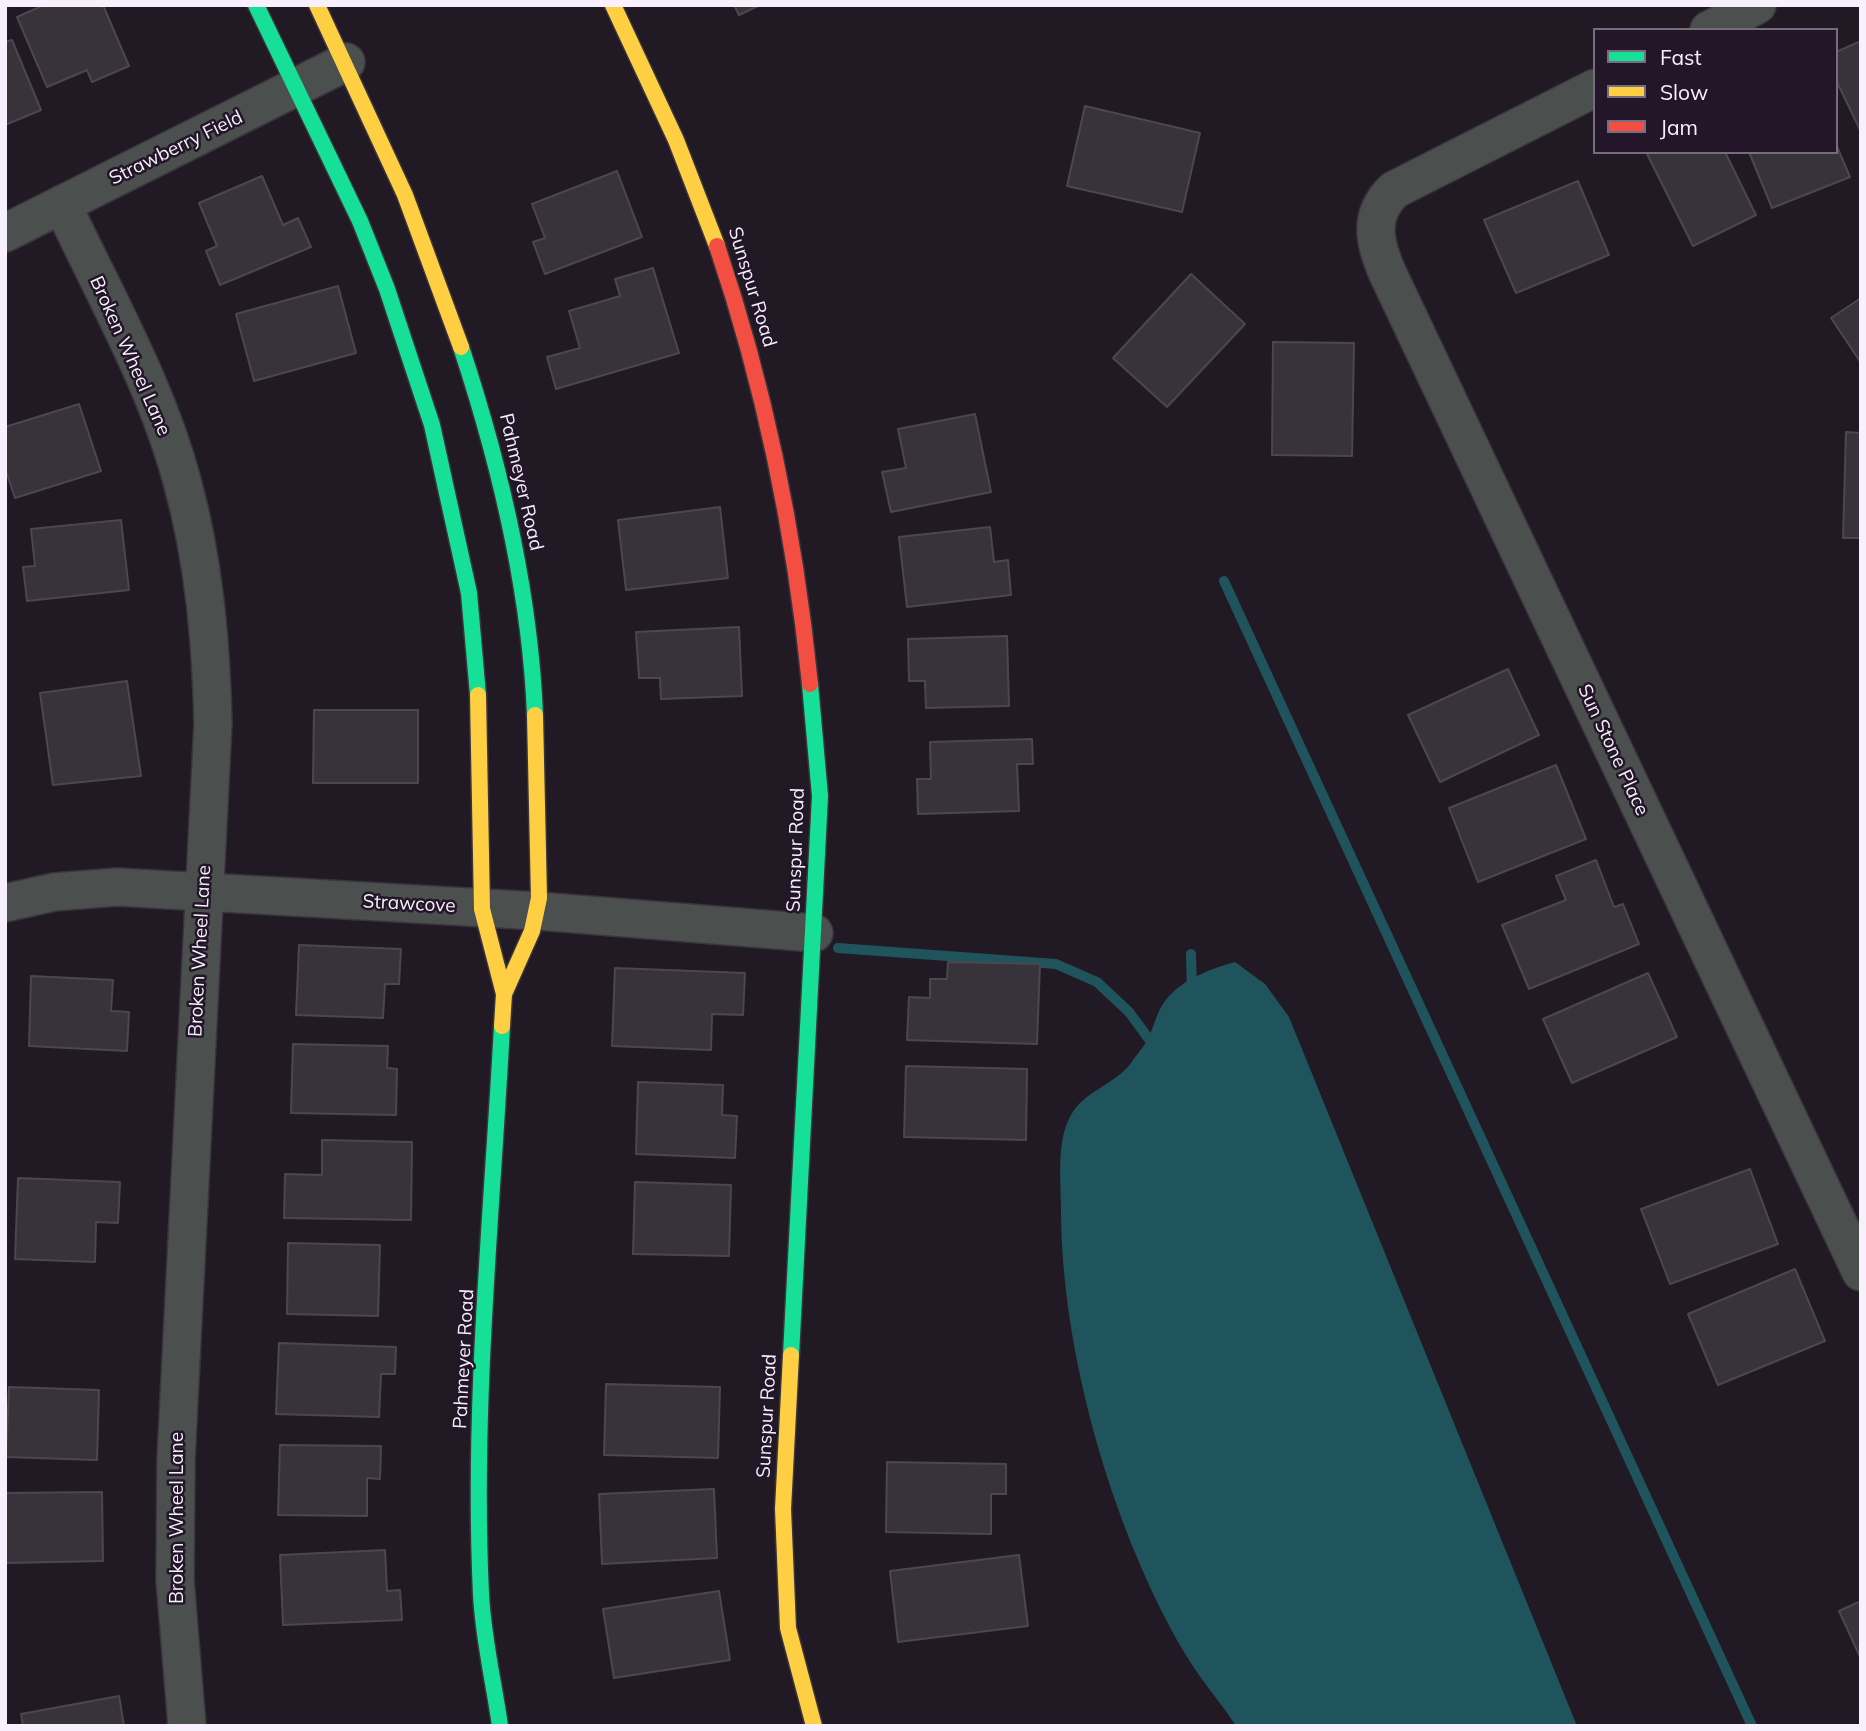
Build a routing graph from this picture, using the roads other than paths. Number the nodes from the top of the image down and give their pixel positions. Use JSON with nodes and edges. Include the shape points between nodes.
{"nodes":[{"id":1,"x":256,"y":5,"type":"edge"},
{"id":2,"x":317,"y":5,"type":"edge"},
{"id":3,"x":612,"y":5,"type":"edge"},
{"id":4,"x":1757,"y":5,"type":"edge"},
{"id":5,"x":1713,"y":28,"type":"edge"},
{"id":6,"x":346,"y":62,"type":"junction"},
{"id":7,"x":297,"y":88,"type":"junction"},
{"id":8,"x":1593,"y":89,"type":"edge"},
{"id":9,"x":62,"y":204,"type":"junction"},
{"id":10,"x":5,"y":233,"type":"edge"},
{"id":11,"x":202,"y":892,"type":"junction"},
{"id":12,"x":5,"y":903,"type":"edge"},
{"id":13,"x":482,"y":909,"type":"junction"},
{"id":14,"x":538,"y":911,"type":"junction"},
{"id":15,"x":814,"y":933,"type":"junction"},
{"id":16,"x":504,"y":994,"type":"junction"},
{"id":17,"x":1861,"y":1272,"type":"edge"},
{"id":18,"x":187,"y":1726,"type":"edge"},
{"id":19,"x":500,"y":1726,"type":"edge"},
{"id":20,"x":814,"y":1726,"type":"edge"}],
"edges":[{"from":1,"to":7,"type":"street","name":"Pahmeyer Road"},
{"from":2,"to":6,"type":"street","name":"Pahmeyer Road"},
{"from":3,"to":15,"type":"street","name":"Sunspur Road","via":[[666,116],[709,222],[749,345],[776,462],[813,686],[820,796]]},
{"from":4,"to":5,"type":"street"},
{"from":6,"to":7,"type":"street","name":"Strawberry Field"},
{"from":6,"to":14,"type":"street","name":"Pahmeyer Road","via":[[405,188],[442,283],[476,384],[500,478],[519,568],[538,754]]},
{"from":7,"to":9,"type":"street","name":"Strawberry Field"},
{"from":7,"to":13,"type":"street","name":"Pahmeyer Road","via":[[387,289],[432,425],[449,499],[469,593],[478,675]]},
{"from":8,"to":17,"type":"street","name":"Sun Stone Place","via":[[1394,190],[1379,210],[1375,239]]},
{"from":9,"to":10,"type":"street","name":"Strawberry Field"},
{"from":9,"to":11,"type":"street","name":"Broken Wheel Lane","via":[[150,391],[182,481],[198,556],[211,651],[213,723]]},
{"from":11,"to":12,"type":"street","name":"Strawcove","via":[[117,887],[54,892]]},
{"from":11,"to":13,"type":"street","name":"Strawcove"},
{"from":11,"to":18,"type":"street","name":"Broken Wheel Lane","via":[[176,1459],[175,1580]]},
{"from":13,"to":14,"type":"street","name":"Strawcove"},
{"from":13,"to":16,"type":"street","name":"Pahmeyer Road"},
{"from":14,"to":15,"type":"street","name":"Strawcove"},
{"from":14,"to":16,"type":"street","name":"Pahmeyer Road"},
{"from":15,"to":20,"type":"street","name":"Sunspur Road","via":[[783,1509],[788,1628]]},
{"from":16,"to":19,"type":"street","name":"Pahmeyer Road","via":[[480,1503],[481,1597]]}]}
